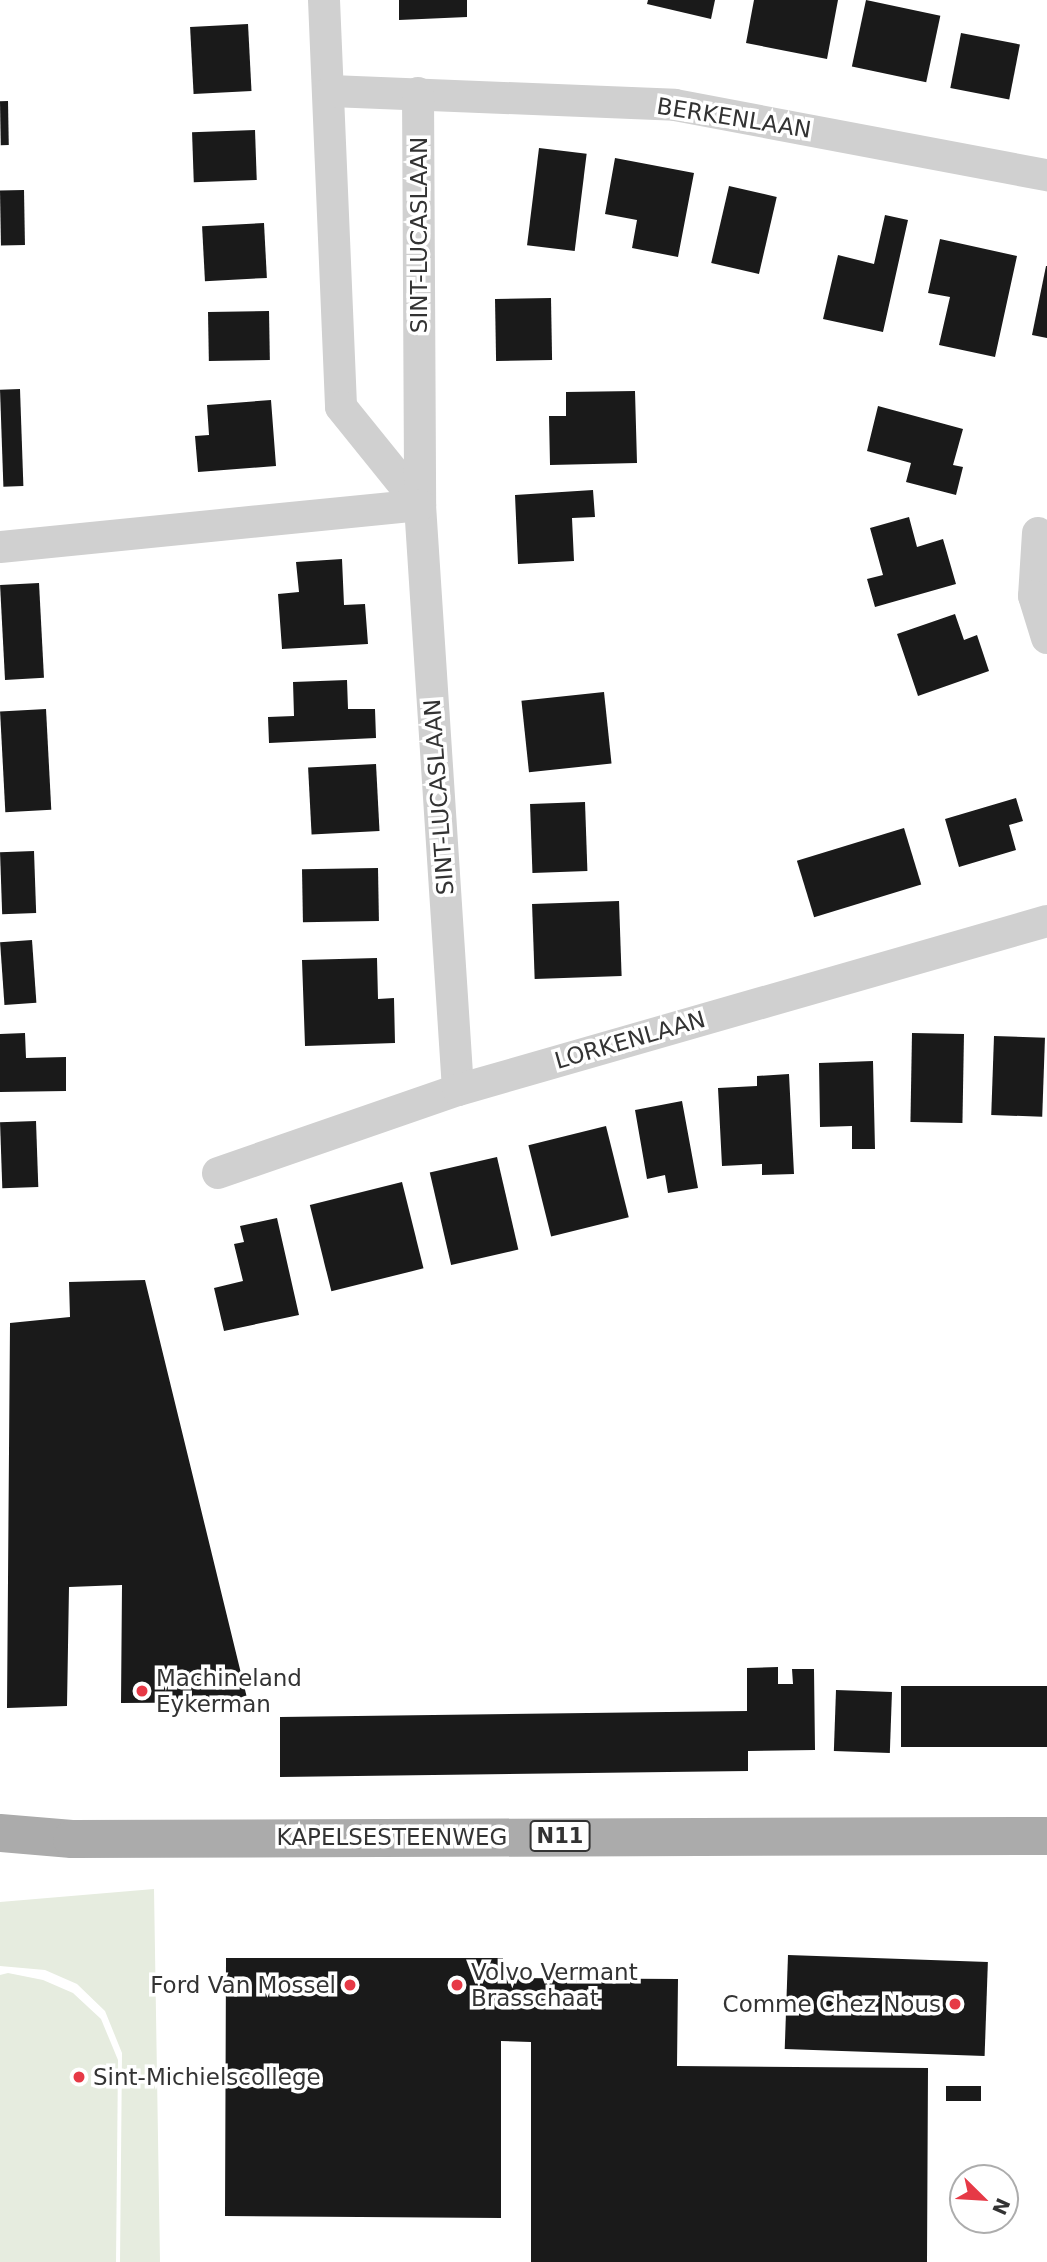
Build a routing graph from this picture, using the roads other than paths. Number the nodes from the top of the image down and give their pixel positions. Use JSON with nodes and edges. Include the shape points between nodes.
{"nodes":[{"id":1,"x":324,"y":0,"type":"edge"},
{"id":2,"x":331,"y":91,"type":"junction"},
{"id":3,"x":418,"y":93,"type":"junction"},
{"id":4,"x":1047,"y":175,"type":"edge"},
{"id":5,"x":420,"y":505,"type":"junction"},
{"id":6,"x":1038,"y":533,"type":"dead end"},
{"id":7,"x":0,"y":547,"type":"edge"},
{"id":8,"x":1047,"y":638,"type":"edge"},
{"id":9,"x":1047,"y":921,"type":"edge"},
{"id":10,"x":458,"y":1090,"type":"junction"},
{"id":11,"x":218,"y":1173,"type":"dead end"},
{"id":12,"x":0,"y":1833,"type":"edge"},
{"id":13,"x":1047,"y":1836,"type":"edge"},
{"id":14,"x":72,"y":1839,"type":"junction"},
{"id":15,"x":0,"y":1855,"type":"edge"}],
"edges":[{"from":1,"to":2,"type":"street"},
{"from":2,"to":3,"type":"street"},
{"from":2,"to":5,"type":"street","via":[[341,407]]},
{"from":3,"to":4,"type":"street","name":"BERKENLAAN","via":[[675,105]]},
{"from":3,"to":5,"type":"street","name":"SINT-LUCASLAAN"},
{"from":5,"to":7,"type":"street"},
{"from":5,"to":10,"type":"street","name":"SINT-LUCASLAAN"},
{"from":6,"to":8,"type":"street","via":[[1034,596]]},
{"from":9,"to":10,"type":"street","name":"LORKENLAAN"},
{"from":10,"to":11,"type":"street","name":"LORKENLAAN"},
{"from":12,"to":14,"type":"main road","name":"KAPELSESTEENWEG","number":"N11"},
{"from":13,"to":14,"type":"main road","name":"KAPELSESTEENWEG","number":"N11"},
{"from":14,"to":15,"type":"main road","name":"KAPELSESTEENWEG","number":"N11"}]}
